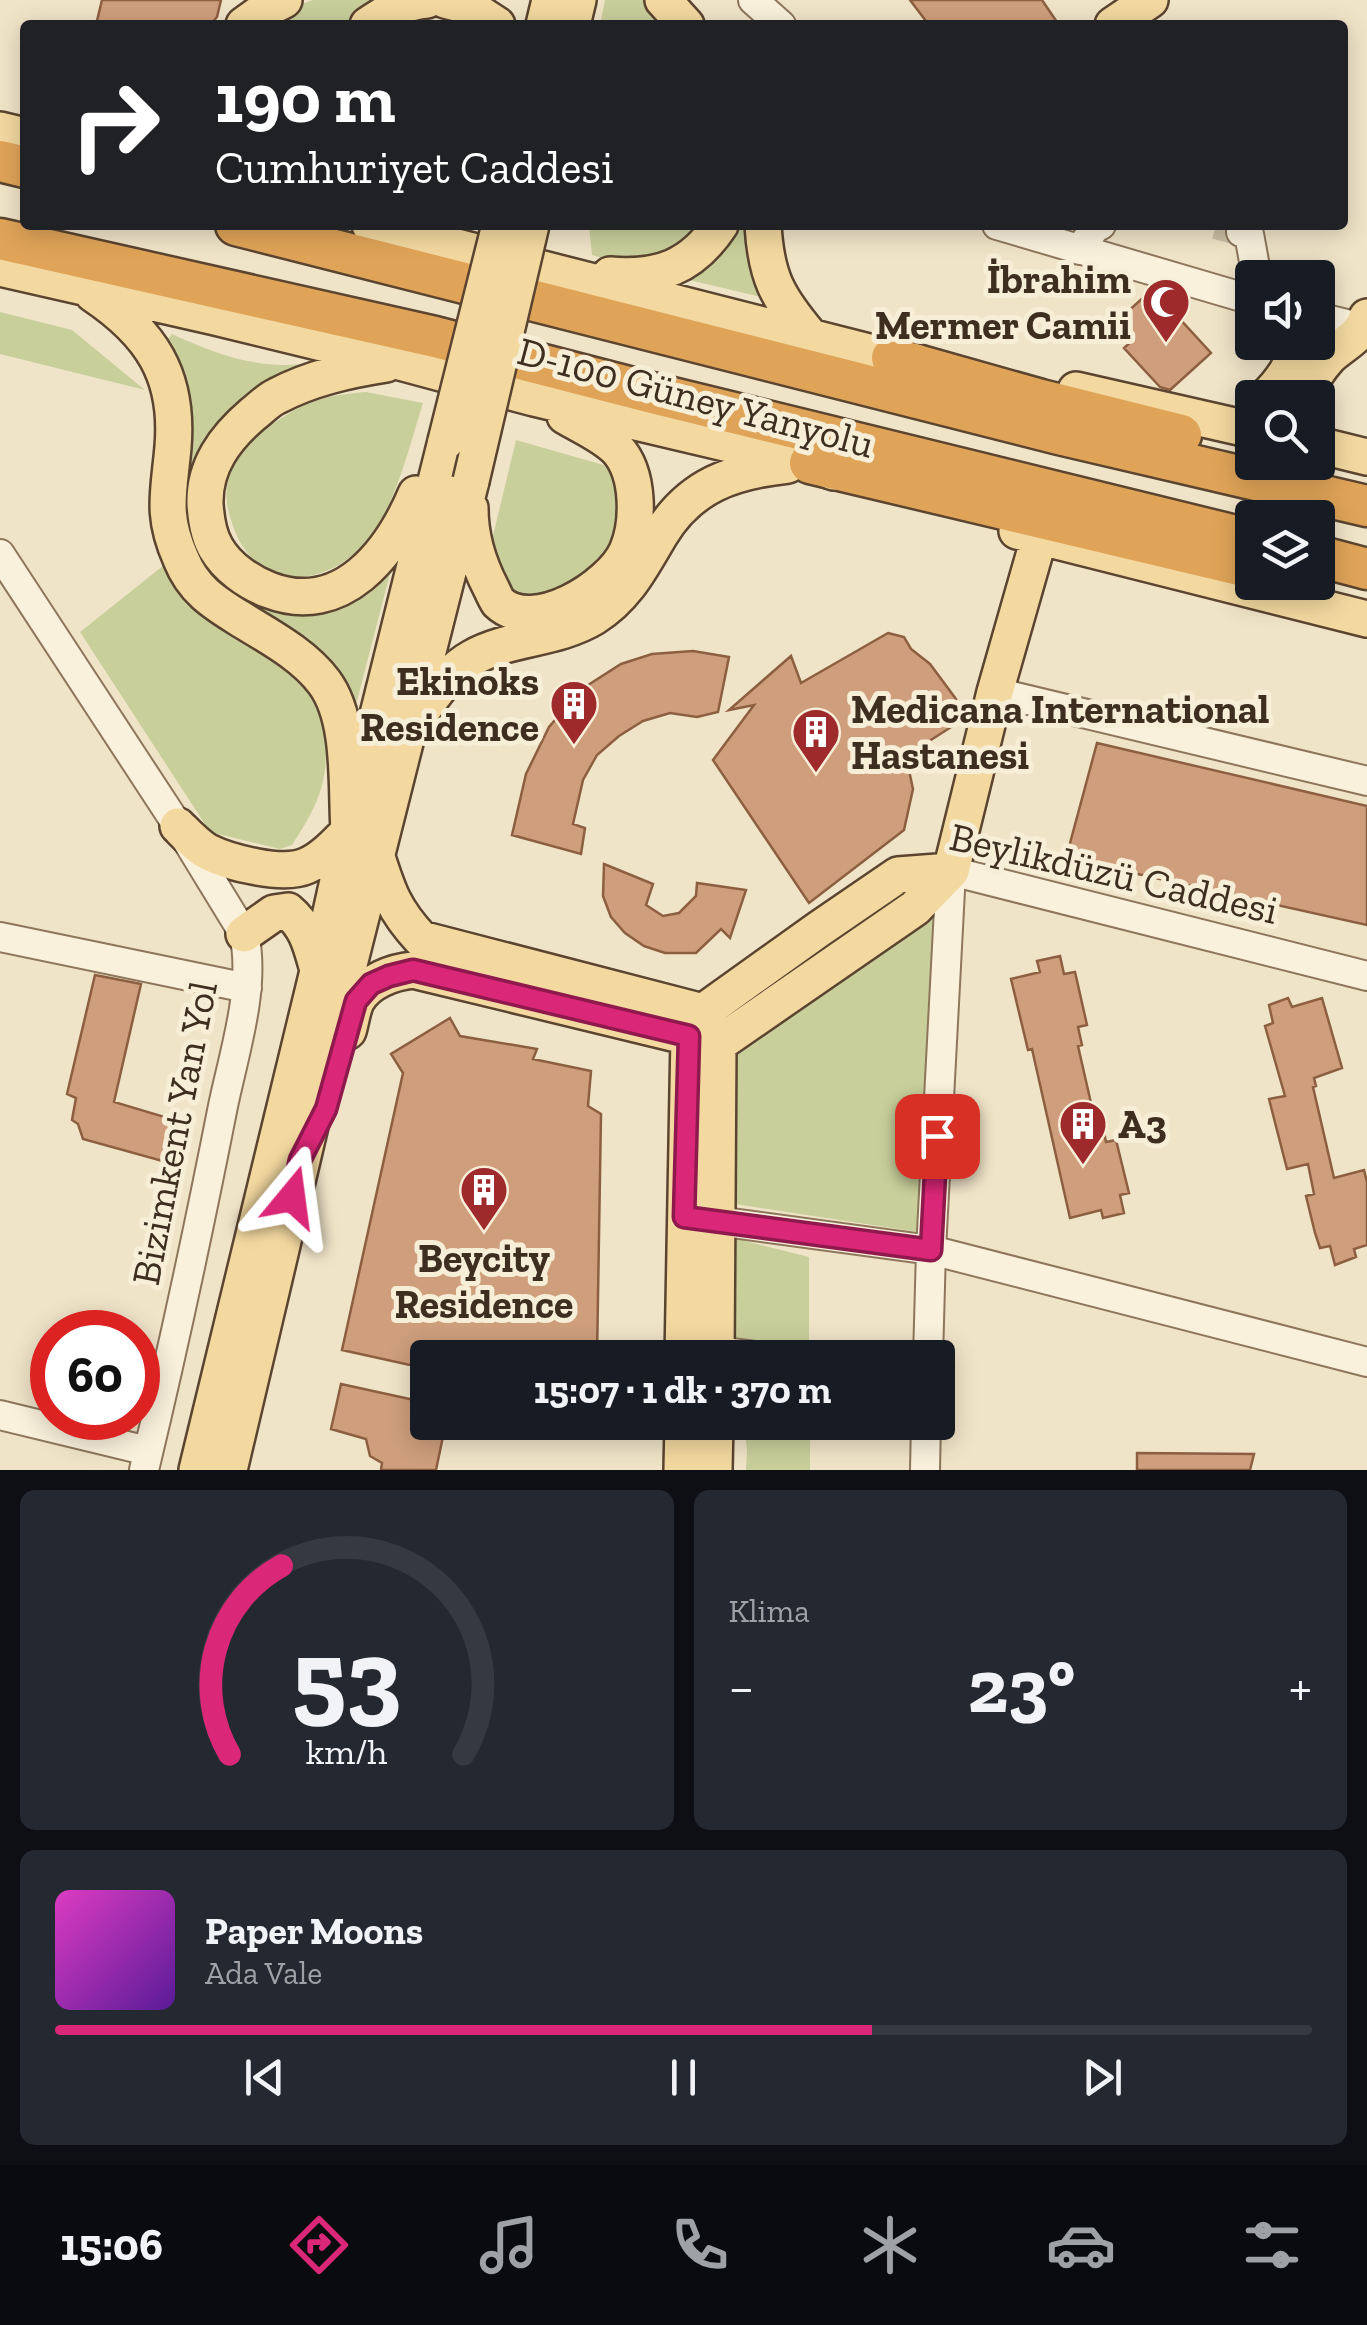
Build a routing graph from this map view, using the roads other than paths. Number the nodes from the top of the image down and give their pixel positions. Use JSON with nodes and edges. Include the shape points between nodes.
{"nodes":[{"id":1,"x":284,"y":0,"type":"edge"},
{"id":2,"x":427,"y":0,"type":"edge"},
{"id":3,"x":445,"y":0,"type":"edge"},
{"id":4,"x":662,"y":0,"type":"edge"},
{"id":5,"x":753,"y":0,"type":"edge"},
{"id":6,"x":1150,"y":0,"type":"edge"},
{"id":7,"x":251,"y":20,"type":"edge"},
{"id":8,"x":375,"y":20,"type":"edge"},
{"id":9,"x":489,"y":20,"type":"edge"},
{"id":10,"x":681,"y":20,"type":"edge"},
{"id":11,"x":775,"y":20,"type":"edge"},
{"id":12,"x":1120,"y":20,"type":"edge"},
{"id":13,"x":256,"y":230,"type":"edge"},
{"id":14,"x":402,"y":230,"type":"edge"},
{"id":15,"x":499,"y":230,"type":"edge"},
{"id":16,"x":530,"y":230,"type":"edge"},
{"id":17,"x":716,"y":230,"type":"edge"},
{"id":18,"x":763,"y":230,"type":"edge"},
{"id":19,"x":1014,"y":230,"type":"edge"},
{"id":20,"x":1094,"y":230,"type":"edge"},
{"id":21,"x":1242,"y":232,"type":"dead end"},
{"id":22,"x":0,"y":239,"type":"edge"},
{"id":23,"x":1079,"y":250,"type":"junction"},
{"id":24,"x":1254,"y":260,"type":"edge"},
{"id":25,"x":0,"y":268,"type":"edge"},
{"id":26,"x":562,"y":276,"type":"junction"},
{"id":27,"x":84,"y":288,"type":"junction"},
{"id":28,"x":1235,"y":295,"type":"edge"},
{"id":29,"x":1335,"y":319,"type":"edge"},
{"id":30,"x":1366,"y":324,"type":"edge"},
{"id":31,"x":810,"y":336,"type":"junction"},
{"id":32,"x":892,"y":358,"type":"joint"},
{"id":33,"x":400,"y":362,"type":"junction"},
{"id":34,"x":1312,"y":380,"type":"edge"},
{"id":35,"x":534,"y":398,"type":"junction"},
{"id":36,"x":1235,"y":426,"type":"edge"},
{"id":37,"x":446,"y":441,"type":"junction"},
{"id":38,"x":1335,"y":450,"type":"edge"},
{"id":39,"x":1367,"y":458,"type":"edge"},
{"id":40,"x":810,"y":463,"type":"junction"},
{"id":41,"x":1335,"y":472,"type":"edge"},
{"id":42,"x":1367,"y":480,"type":"edge"},
{"id":43,"x":470,"y":481,"type":"junction"},
{"id":44,"x":1367,"y":506,"type":"edge"},
{"id":45,"x":1235,"y":536,"type":"edge"},
{"id":46,"x":1040,"y":538,"type":"junction"},
{"id":47,"x":0,"y":554,"type":"edge"},
{"id":48,"x":1335,"y":561,"type":"edge"},
{"id":49,"x":1235,"y":564,"type":"edge"},
{"id":50,"x":1367,"y":569,"type":"edge"},
{"id":51,"x":1335,"y":586,"type":"edge"},
{"id":52,"x":1367,"y":593,"type":"edge"},
{"id":53,"x":1367,"y":618,"type":"edge"},
{"id":54,"x":996,"y":692,"type":"junction"},
{"id":55,"x":406,"y":732,"type":"junction"},
{"id":56,"x":1367,"y":781,"type":"edge"},
{"id":57,"x":178,"y":826,"type":"junction"},
{"id":58,"x":362,"y":842,"type":"junction"},
{"id":59,"x":951,"y":871,"type":"junction"},
{"id":60,"x":244,"y":934,"type":"junction"},
{"id":61,"x":0,"y":937,"type":"edge"},
{"id":62,"x":318,"y":970,"type":"junction"},
{"id":63,"x":1367,"y":976,"type":"edge"},
{"id":64,"x":246,"y":988,"type":"junction"},
{"id":65,"x":703,"y":1031,"type":"junction"},
{"id":66,"x":300,"y":1160,"type":"junction"},
{"id":67,"x":701,"y":1219,"type":"junction"},
{"id":68,"x":931,"y":1250,"type":"junction"},
{"id":69,"x":705,"y":1340,"type":"edge"},
{"id":70,"x":928,"y":1340,"type":"edge"},
{"id":71,"x":1367,"y":1362,"type":"edge"},
{"id":72,"x":0,"y":1415,"type":"edge"},
{"id":73,"x":682,"y":1440,"type":"edge"},
{"id":74,"x":715,"y":1440,"type":"edge"},
{"id":75,"x":926,"y":1440,"type":"edge"},
{"id":76,"x":146,"y":1460,"type":"edge"},
{"id":77,"x":197,"y":1470,"type":"edge"},
{"id":78,"x":229,"y":1470,"type":"edge"},
{"id":79,"x":682,"y":1470,"type":"edge"},
{"id":80,"x":714,"y":1470,"type":"edge"},
{"id":81,"x":925,"y":1470,"type":"edge"}],
"edges":[{"from":1,"to":7,"type":"main road"},
{"from":2,"to":8,"type":"main road"},
{"from":3,"to":9,"type":"main road"},
{"from":4,"to":10,"type":"main road"},
{"from":5,"to":11,"type":"street"},
{"from":6,"to":12,"type":"main road"},
{"from":13,"to":44,"type":"highway"},
{"from":14,"to":26,"type":"main road"},
{"from":15,"to":37,"type":"main road","bridge":true},
{"from":16,"to":43,"type":"main road","bridge":true},
{"from":17,"to":26,"type":"main road","via":[[700,250],[654,275]]},
{"from":18,"to":31,"type":"main road","via":[[773,282]]},
{"from":19,"to":23,"type":"street"},
{"from":20,"to":23,"type":"street"},
{"from":21,"to":24,"type":"street","via":[[1249,234]]},
{"from":22,"to":45,"type":"highway","via":[[435,336]]},
{"from":23,"to":28,"type":"street"},
{"from":25,"to":27,"type":"main road","name":"D-100 Güney Yanyolu"},
{"from":26,"to":31,"type":"main road"},
{"from":27,"to":33,"type":"main road","name":"D-100 Güney Yanyolu"},
{"from":27,"to":58,"type":"main road","via":[[128,320],[160,360],[174,416],[166,513],[183,566],[213,602],[294,653],[326,684]]},
{"from":29,"to":30,"type":"street"},
{"from":30,"to":34,"type":"main road"},
{"from":31,"to":32,"type":"main road"},
{"from":32,"to":36,"type":"highway","via":[[1041,400]]},
{"from":33,"to":35,"type":"main road","name":"D-100 Güney Yanyolu"},
{"from":33,"to":37,"type":"main road","via":[[317,378],[272,398],[238,427],[216,456],[205,489],[216,550],[244,577],[279,594],[324,594],[352,582],[393,539]]},
{"from":35,"to":40,"type":"main road","name":"D-100 Güney Yanyolu"},
{"from":35,"to":43,"type":"main road","via":[[608,442],[630,471],[633,531],[614,570],[572,603],[550,610],[527,612],[497,602],[470,524]]},
{"from":37,"to":58,"type":"main road"},
{"from":38,"to":39,"type":"main road"},
{"from":40,"to":46,"type":"main road","name":"D-100 Güney Yanyolu"},
{"from":40,"to":49,"type":"highway"},
{"from":40,"to":55,"type":"main road","via":[[744,472],[689,499],[614,602],[576,626],[471,658]]},
{"from":41,"to":42,"type":"highway"},
{"from":43,"to":55,"type":"main road"},
{"from":46,"to":53,"type":"main road","name":"D-100 Güney Yanyolu"},
{"from":46,"to":54,"type":"main road"},
{"from":47,"to":57,"type":"street","name":"Bizimkent Yan Yol"},
{"from":48,"to":50,"type":"highway"},
{"from":51,"to":52,"type":"highway"},
{"from":54,"to":56,"type":"street"},
{"from":54,"to":59,"type":"main road"},
{"from":55,"to":58,"type":"main road"},
{"from":57,"to":58,"type":"main road","via":[[206,851],[292,870]]},
{"from":57,"to":60,"type":"street","name":"Bizimkent Yan Yol"},
{"from":58,"to":62,"type":"main road"},
{"from":58,"to":65,"type":"main road","via":[[390,899],[422,939]]},
{"from":58,"to":66,"type":"main road"},
{"from":59,"to":63,"type":"street","name":"Beylikdüzü Caddesi"},
{"from":59,"to":65,"type":"main road","name":"Beylikdüzü Caddesi","via":[[898,875],[819,929]]},
{"from":59,"to":68,"type":"street"},
{"from":60,"to":62,"type":"main road","via":[[274,912],[288,912],[308,934]]},
{"from":60,"to":64,"type":"street","name":"Bizimkent Yan Yol"},
{"from":61,"to":64,"type":"street"},
{"from":62,"to":77,"type":"main road"},
{"from":64,"to":76,"type":"street","name":"Bizimkent Yan Yol"},
{"from":65,"to":66,"type":"main road","via":[[438,974],[413,970],[389,976],[356,1001],[326,1109]]},
{"from":65,"to":67,"type":"main road"},
{"from":66,"to":78,"type":"main road"},
{"from":67,"to":68,"type":"street"},
{"from":67,"to":69,"type":"main road"},
{"from":68,"to":70,"type":"street"},
{"from":68,"to":71,"type":"street"},
{"from":72,"to":76,"type":"street"},
{"from":73,"to":79,"type":"main road"},
{"from":74,"to":80,"type":"main road"},
{"from":75,"to":81,"type":"street"}]}
